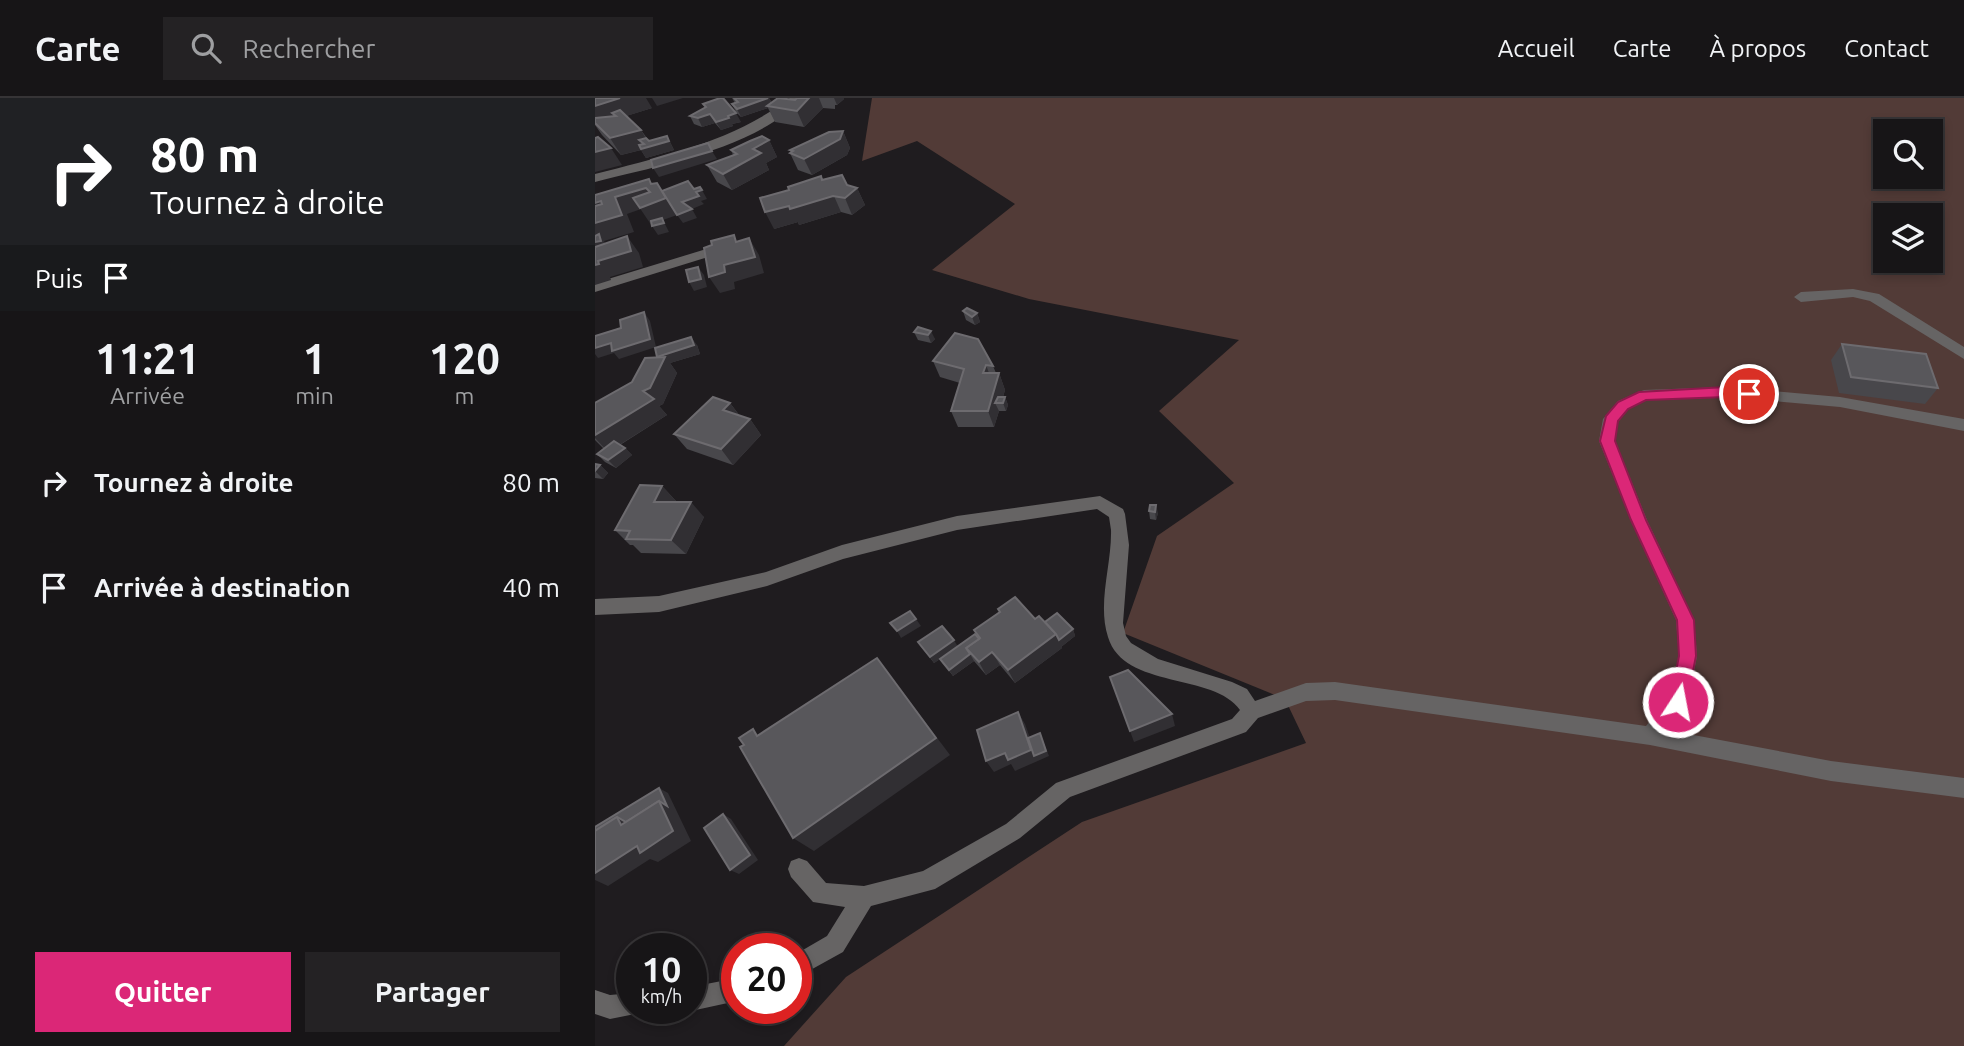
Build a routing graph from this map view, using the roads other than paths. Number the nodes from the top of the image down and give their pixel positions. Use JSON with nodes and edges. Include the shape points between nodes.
{"nodes":[{"id":1,"x":797,"y":98,"type":"edge"},
{"id":2,"x":595,"y":178,"type":"edge"},
{"id":3,"x":703,"y":254,"type":"edge"},
{"id":4,"x":646,"y":286,"type":"dead end"},
{"id":5,"x":595,"y":288,"type":"edge"},
{"id":6,"x":1801,"y":297,"type":"dead end"},
{"id":7,"x":595,"y":301,"type":"edge"},
{"id":8,"x":1964,"y":354,"type":"edge"},
{"id":9,"x":1964,"y":425,"type":"edge"},
{"id":10,"x":595,"y":607,"type":"edge"},
{"id":11,"x":1251,"y":711,"type":"junction"},
{"id":12,"x":1650,"y":736,"type":"junction"},
{"id":13,"x":1964,"y":788,"type":"edge"},
{"id":14,"x":799,"y":869,"type":"dead end"},
{"id":15,"x":865,"y":897,"type":"junction"},
{"id":16,"x":812,"y":958,"type":"edge"},
{"id":17,"x":595,"y":1002,"type":"edge"},
{"id":18,"x":616,"y":1006,"type":"edge"}],
"edges":[{"from":1,"to":2,"type":"street","via":[[733,139]]},
{"from":3,"to":5,"type":"street"},
{"from":4,"to":7,"type":"street"},
{"from":6,"to":8,"type":"street","via":[[1874,296]]},
{"from":9,"to":12,"type":"street","via":[[1840,402],[1726,392],[1644,395],[1623,405],[1611,419],[1607,441],[1685,620],[1688,656],[1678,702]]},
{"from":10,"to":11,"type":"street","via":[[659,604],[767,579],[842,552],[957,523],[1100,502],[1117,514],[1122,534],[1112,614],[1118,642],[1139,660],[1239,694]]},
{"from":11,"to":12,"type":"street","via":[[1306,692],[1335,691]]},
{"from":11,"to":15,"type":"street","via":[[1239,726],[1063,790],[1013,831],[927,881]]},
{"from":12,"to":13,"type":"street","via":[[1831,771]]},
{"from":14,"to":15,"type":"street","via":[[821,894]]},
{"from":15,"to":16,"type":"street","via":[[835,944]]},
{"from":17,"to":18,"type":"street"}]}
